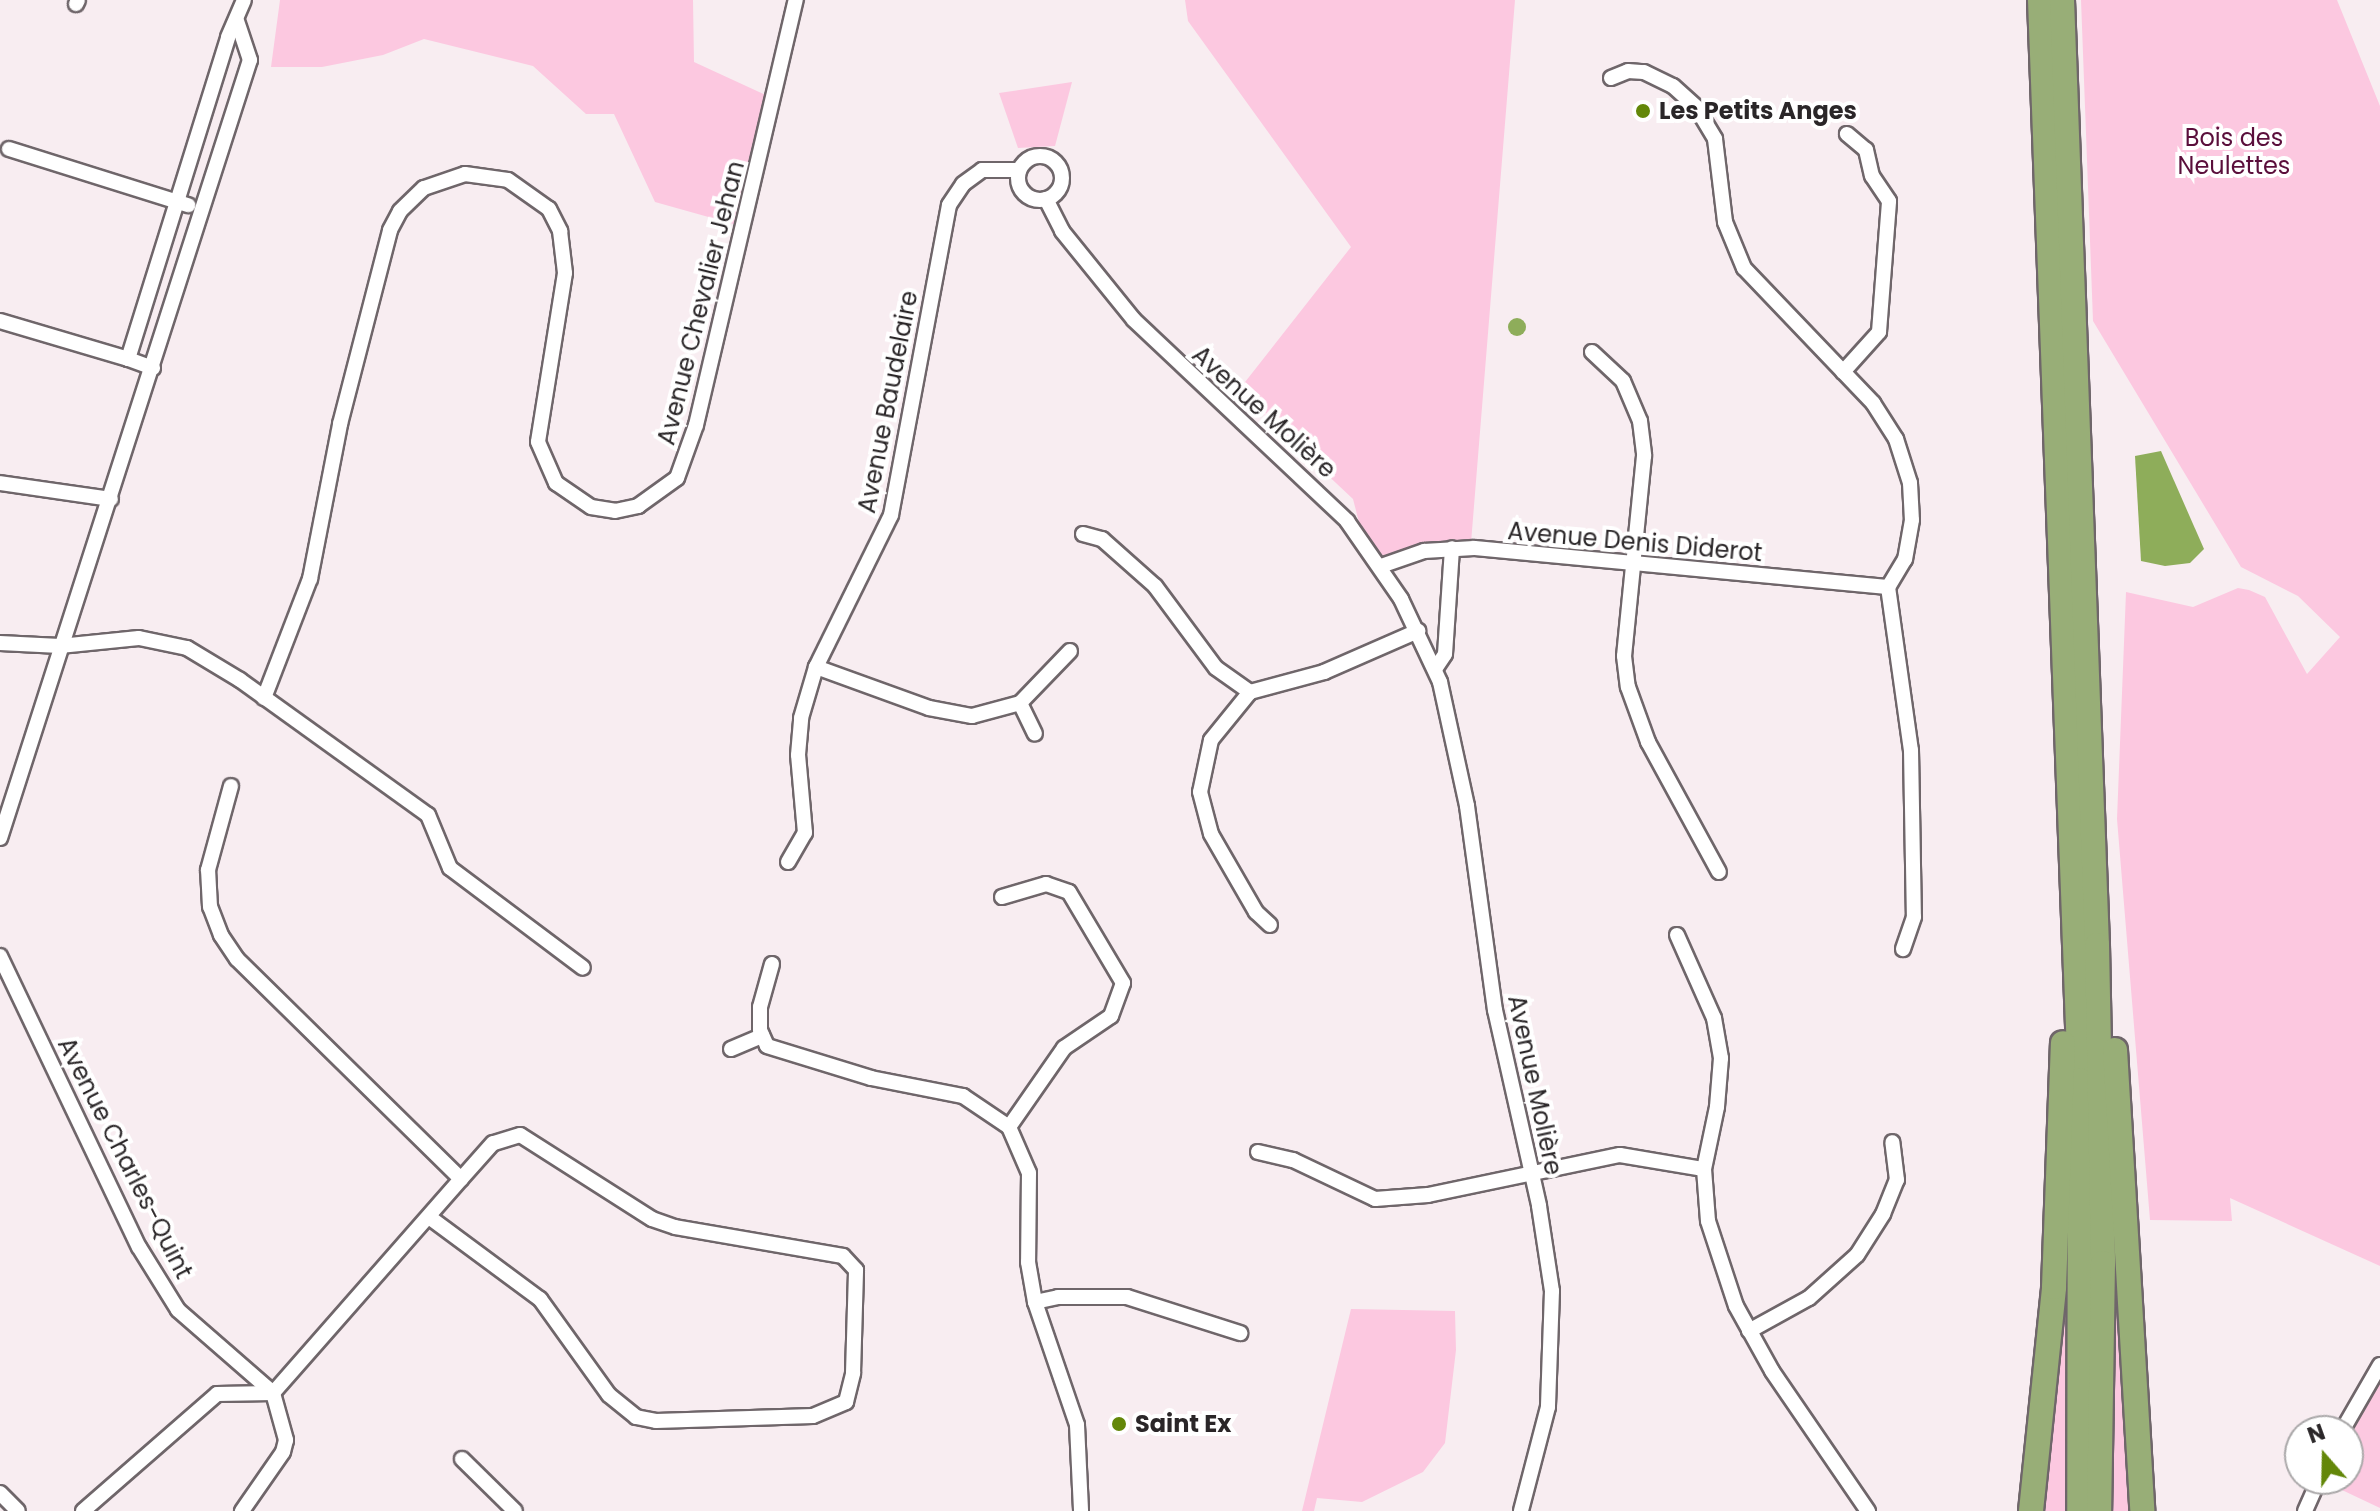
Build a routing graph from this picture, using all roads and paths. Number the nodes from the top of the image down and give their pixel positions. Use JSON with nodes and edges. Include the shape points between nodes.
{"nodes":[{"id":1,"x":244,"y":0,"type":"edge"},
{"id":2,"x":796,"y":0,"type":"edge"},
{"id":3,"x":2040,"y":0,"type":"edge"},
{"id":4,"x":2062,"y":0,"type":"edge"},
{"id":5,"x":237,"y":21,"type":"junction"},
{"id":6,"x":1611,"y":78,"type":"dead end"},
{"id":7,"x":1847,"y":134,"type":"dead end"},
{"id":8,"x":9,"y":149,"type":"dead end"},
{"id":9,"x":1019,"y":170,"type":"junction"},
{"id":10,"x":1046,"y":199,"type":"junction"},
{"id":11,"x":179,"y":202,"type":"junction"},
{"id":12,"x":199,"y":208,"type":"junction"},
{"id":13,"x":0,"y":321,"type":"edge"},
{"id":14,"x":1592,"y":352,"type":"dead end"},
{"id":15,"x":128,"y":359,"type":"junction"},
{"id":16,"x":153,"y":368,"type":"junction"},
{"id":17,"x":1843,"y":372,"type":"junction"},
{"id":18,"x":0,"y":483,"type":"edge"},
{"id":19,"x":111,"y":499,"type":"junction"},
{"id":20,"x":1083,"y":534,"type":"dead end"},
{"id":21,"x":1452,"y":548,"type":"junction"},
{"id":22,"x":1632,"y":564,"type":"junction"},
{"id":23,"x":1381,"y":566,"type":"junction"},
{"id":24,"x":1888,"y":587,"type":"junction"},
{"id":25,"x":1418,"y":631,"type":"junction"},
{"id":26,"x":0,"y":643,"type":"edge"},
{"id":27,"x":60,"y":646,"type":"junction"},
{"id":28,"x":1070,"y":651,"type":"dead end"},
{"id":29,"x":816,"y":667,"type":"junction"},
{"id":30,"x":1435,"y":669,"type":"junction"},
{"id":31,"x":1250,"y":692,"type":"junction"},
{"id":32,"x":264,"y":698,"type":"junction"},
{"id":33,"x":1020,"y":703,"type":"junction"},
{"id":34,"x":1035,"y":734,"type":"dead end"},
{"id":35,"x":231,"y":786,"type":"dead end"},
{"id":36,"x":0,"y":830,"type":"edge"},
{"id":37,"x":0,"y":838,"type":"edge"},
{"id":38,"x":788,"y":862,"type":"dead end"},
{"id":39,"x":1719,"y":872,"type":"dead end"},
{"id":40,"x":1002,"y":897,"type":"dead end"},
{"id":41,"x":1270,"y":925,"type":"dead end"},
{"id":42,"x":2074,"y":933,"type":"junction"},
{"id":43,"x":1677,"y":935,"type":"dead end"},
{"id":44,"x":2097,"y":945,"type":"junction"},
{"id":45,"x":1903,"y":949,"type":"dead end"},
{"id":46,"x":0,"y":956,"type":"edge"},
{"id":47,"x":772,"y":964,"type":"dead end"},
{"id":48,"x":583,"y":968,"type":"dead end"},
{"id":49,"x":762,"y":1036,"type":"junction"},
{"id":50,"x":731,"y":1049,"type":"dead end"},
{"id":51,"x":1009,"y":1127,"type":"junction"},
{"id":52,"x":1892,"y":1142,"type":"dead end"},
{"id":53,"x":1258,"y":1152,"type":"dead end"},
{"id":54,"x":1704,"y":1169,"type":"junction"},
{"id":55,"x":1530,"y":1171,"type":"junction"},
{"id":56,"x":461,"y":1179,"type":"junction"},
{"id":57,"x":429,"y":1217,"type":"junction"},
{"id":58,"x":1035,"y":1302,"type":"junction"},
{"id":59,"x":1749,"y":1331,"type":"junction"},
{"id":60,"x":1240,"y":1333,"type":"dead end"},
{"id":61,"x":2380,"y":1365,"type":"edge"},
{"id":62,"x":273,"y":1393,"type":"junction"},
{"id":63,"x":2351,"y":1415,"type":"edge"},
{"id":64,"x":462,"y":1459,"type":"dead end"},
{"id":65,"x":0,"y":1493,"type":"edge"},
{"id":66,"x":18,"y":1511,"type":"edge"},
{"id":67,"x":83,"y":1511,"type":"edge"},
{"id":68,"x":242,"y":1511,"type":"edge"},
{"id":69,"x":515,"y":1511,"type":"edge"},
{"id":70,"x":1081,"y":1511,"type":"edge"},
{"id":71,"x":1521,"y":1511,"type":"edge"},
{"id":72,"x":1868,"y":1511,"type":"edge"},
{"id":73,"x":2031,"y":1511,"type":"edge"},
{"id":74,"x":2079,"y":1511,"type":"edge"},
{"id":75,"x":2099,"y":1511,"type":"edge"},
{"id":76,"x":2142,"y":1511,"type":"edge"}],
"edges":[{"from":1,"to":5,"type":"street"},
{"from":2,"to":32,"type":"street","name":"Avenue Chevalier Jehan","via":[[696,425],[677,478],[638,506],[615,511],[591,507],[556,483],[538,442],[565,273],[560,231],[549,209],[508,180],[465,174],[424,188],[400,211],[390,230],[340,424],[310,579]]},
{"from":3,"to":42,"type":"highway"},
{"from":4,"to":44,"type":"highway"},
{"from":5,"to":11,"type":"street"},
{"from":5,"to":12,"type":"street","via":[[250,60]]},
{"from":6,"to":17,"type":"street","via":[[1644,72],[1673,86],[1696,107],[1715,139],[1722,211],[1740,261]]},
{"from":7,"to":17,"type":"street","via":[[1866,150],[1872,176],[1889,201],[1879,332]]},
{"from":8,"to":11,"type":"street"},
{"from":9,"to":10,"type":"street","name":"Avenue Molière","via":[[1026,195]]},
{"from":9,"to":10,"type":"street","via":[[1036,156],[1055,162],[1061,180]]},
{"from":9,"to":29,"type":"street","name":"Avenue Baudelaire","via":[[982,170],[963,184],[949,205],[891,515],[878,551]]},
{"from":10,"to":23,"type":"street","name":"Avenue Molière","via":[[1062,231],[1134,320],[1325,497]]},
{"from":11,"to":12,"type":"street"},
{"from":11,"to":15,"type":"street"},
{"from":12,"to":16,"type":"street"},
{"from":13,"to":15,"type":"street"},
{"from":14,"to":22,"type":"street","via":[[1623,381],[1640,421],[1644,456]]},
{"from":15,"to":16,"type":"street"},
{"from":16,"to":19,"type":"street"},
{"from":17,"to":24,"type":"street","via":[[1880,411],[1906,466],[1912,506],[1909,546]]},
{"from":18,"to":19,"type":"street"},
{"from":19,"to":27,"type":"street"},
{"from":20,"to":31,"type":"street","via":[[1102,539],[1155,586],[1210,661]]},
{"from":21,"to":22,"type":"street","name":"Avenue Denis Diderot"},
{"from":21,"to":23,"type":"street","name":"Avenue Denis Diderot"},
{"from":21,"to":30,"type":"street","via":[[1445,654]]},
{"from":22,"to":24,"type":"street","name":"Avenue Denis Diderot"},
{"from":22,"to":39,"type":"street","via":[[1624,656],[1628,687],[1648,742]]},
{"from":23,"to":25,"type":"street","name":"Avenue Molière"},
{"from":24,"to":45,"type":"street","via":[[1911,750],[1914,917]]},
{"from":25,"to":30,"type":"street","name":"Avenue Molière"},
{"from":25,"to":31,"type":"street","via":[[1324,672]]},
{"from":26,"to":27,"type":"street"},
{"from":27,"to":32,"type":"street","via":[[108,639],[187,648]]},
{"from":27,"to":36,"type":"street"},
{"from":28,"to":33,"type":"street"},
{"from":29,"to":33,"type":"street","via":[[954,715],[985,714]]},
{"from":29,"to":38,"type":"street","name":"Avenue Baudelaire","via":[[799,734],[805,833]]},
{"from":30,"to":55,"type":"street","name":"Avenue Molière","via":[[1454,735],[1495,1010]]},
{"from":31,"to":41,"type":"street","via":[[1211,740],[1200,792],[1211,834],[1256,912]]},
{"from":32,"to":48,"type":"street","via":[[428,815],[450,868]]},
{"from":33,"to":34,"type":"street"},
{"from":35,"to":56,"type":"street","via":[[208,870],[210,907],[221,935],[237,959]]},
{"from":36,"to":37,"type":"street"},
{"from":40,"to":51,"type":"street","via":[[1046,884],[1069,892],[1123,983],[1111,1016],[1064,1048]]},
{"from":42,"to":73,"type":"highway","via":[[2062,957],[2058,1209]]},
{"from":42,"to":74,"type":"highway","via":[[2083,1263]]},
{"from":43,"to":54,"type":"street","via":[[1714,1018],[1721,1058],[1721,1086]]},
{"from":44,"to":75,"type":"highway","via":[[2103,1263]]},
{"from":44,"to":76,"type":"highway","via":[[2109,966]]},
{"from":46,"to":62,"type":"street","name":"Avenue Charles-Quint","via":[[139,1247],[171,1297]]},
{"from":47,"to":49,"type":"street","via":[[760,1007]]},
{"from":49,"to":50,"type":"street"},
{"from":49,"to":51,"type":"street","via":[[780,1053],[963,1096]]},
{"from":51,"to":58,"type":"street","via":[[1029,1173],[1028,1262]]},
{"from":52,"to":59,"type":"street","via":[[1897,1180],[1865,1245],[1822,1289]]},
{"from":53,"to":55,"type":"street","via":[[1293,1160],[1375,1199],[1428,1195]]},
{"from":54,"to":55,"type":"street","via":[[1620,1155]]},
{"from":54,"to":59,"type":"street","via":[[1708,1221]]},
{"from":55,"to":71,"type":"street","name":"Avenue Molière","via":[[1549,1264],[1553,1349],[1541,1440]]},
{"from":56,"to":57,"type":"street"},
{"from":56,"to":57,"type":"street","via":[[493,1143],[520,1135],[663,1223],[843,1256],[856,1270],[853,1373],[846,1402],[813,1416],[656,1421],[636,1417],[609,1395],[540,1299]]},
{"from":57,"to":62,"type":"street"},
{"from":58,"to":60,"type":"street","via":[[1127,1297]]},
{"from":58,"to":70,"type":"street","via":[[1077,1425]]},
{"from":59,"to":72,"type":"street"},
{"from":61,"to":63,"type":"street"},
{"from":62,"to":67,"type":"street","via":[[217,1394]]},
{"from":62,"to":68,"type":"street","via":[[286,1440]]},
{"from":64,"to":69,"type":"street"},
{"from":65,"to":66,"type":"street"}]}
